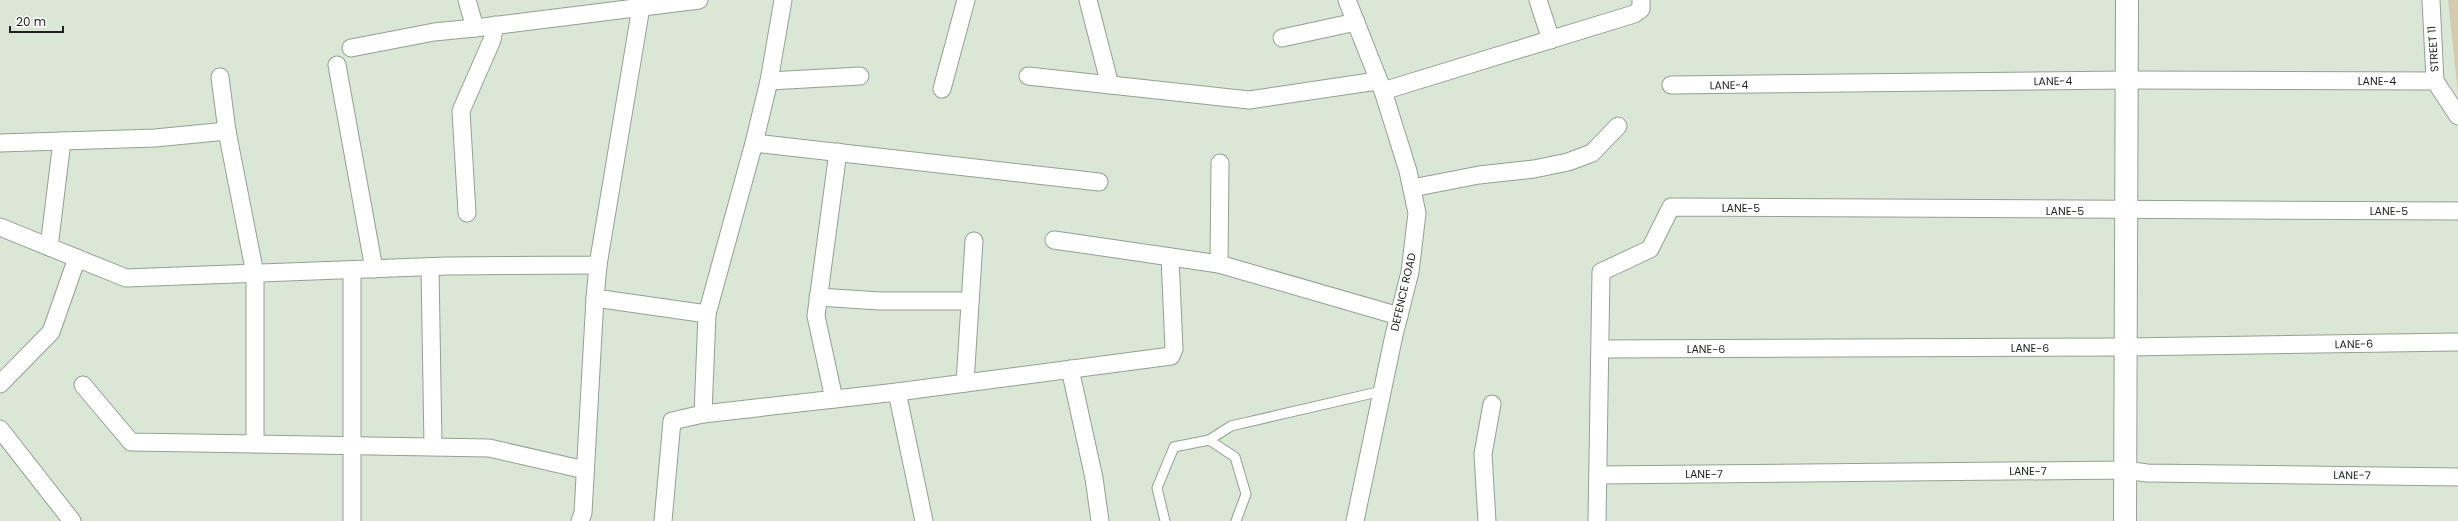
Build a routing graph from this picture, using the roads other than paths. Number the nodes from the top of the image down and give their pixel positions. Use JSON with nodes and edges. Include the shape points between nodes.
{"nodes":[{"id":1,"x":467,"y":0,"type":"edge"},
{"id":2,"x":699,"y":0,"type":"edge"},
{"id":3,"x":783,"y":0,"type":"edge"},
{"id":4,"x":966,"y":0,"type":"edge"},
{"id":5,"x":1088,"y":0,"type":"edge"},
{"id":6,"x":1347,"y":0,"type":"edge"},
{"id":7,"x":1538,"y":0,"type":"edge"},
{"id":8,"x":1641,"y":0,"type":"edge"},
{"id":9,"x":2127,"y":0,"type":"edge"},
{"id":10,"x":2431,"y":0,"type":"edge"},
{"id":11,"x":593,"y":7,"type":"edge"},
{"id":12,"x":640,"y":7,"type":"junction"},
{"id":13,"x":1356,"y":22,"type":"junction"},
{"id":14,"x":496,"y":25,"type":"junction"},
{"id":15,"x":475,"y":28,"type":"junction"},
{"id":16,"x":1282,"y":38,"type":"dead end"},
{"id":17,"x":1551,"y":40,"type":"junction"},
{"id":18,"x":351,"y":48,"type":"dead end"},
{"id":19,"x":337,"y":65,"type":"dead end"},
{"id":20,"x":860,"y":76,"type":"dead end"},
{"id":21,"x":1028,"y":76,"type":"dead end"},
{"id":22,"x":220,"y":77,"type":"dead end"},
{"id":23,"x":2127,"y":80,"type":"junction"},
{"id":24,"x":769,"y":81,"type":"junction"},
{"id":25,"x":2435,"y":81,"type":"junction"},
{"id":26,"x":1110,"y":85,"type":"junction"},
{"id":27,"x":1671,"y":85,"type":"dead end"},
{"id":28,"x":1380,"y":86,"type":"junction"},
{"id":29,"x":942,"y":89,"type":"dead end"},
{"id":30,"x":2458,"y":116,"type":"edge"},
{"id":31,"x":1618,"y":126,"type":"dead end"},
{"id":32,"x":227,"y":131,"type":"junction"},
{"id":33,"x":62,"y":141,"type":"junction"},
{"id":34,"x":754,"y":142,"type":"junction"},
{"id":35,"x":0,"y":143,"type":"edge"},
{"id":36,"x":838,"y":152,"type":"junction"},
{"id":37,"x":1220,"y":163,"type":"dead end"},
{"id":38,"x":1099,"y":182,"type":"dead end"},
{"id":39,"x":1412,"y":188,"type":"junction"},
{"id":40,"x":2127,"y":211,"type":"junction"},
{"id":41,"x":2458,"y":211,"type":"edge"},
{"id":42,"x":467,"y":213,"type":"dead end"},
{"id":43,"x":0,"y":227,"type":"edge"},
{"id":44,"x":1054,"y":240,"type":"dead end"},
{"id":45,"x":974,"y":241,"type":"dead end"},
{"id":46,"x":49,"y":247,"type":"junction"},
{"id":47,"x":1170,"y":257,"type":"junction"},
{"id":48,"x":77,"y":258,"type":"junction"},
{"id":49,"x":1219,"y":264,"type":"junction"},
{"id":50,"x":598,"y":265,"type":"junction"},
{"id":51,"x":430,"y":267,"type":"junction"},
{"id":52,"x":374,"y":269,"type":"junction"},
{"id":53,"x":352,"y":270,"type":"junction"},
{"id":54,"x":255,"y":274,"type":"junction"},
{"id":55,"x":818,"y":297,"type":"junction"},
{"id":56,"x":595,"y":298,"type":"junction"},
{"id":57,"x":970,"y":301,"type":"junction"},
{"id":58,"x":707,"y":314,"type":"junction"},
{"id":59,"x":1399,"y":316,"type":"junction"},
{"id":60,"x":2458,"y":342,"type":"edge"},
{"id":61,"x":2126,"y":348,"type":"junction"},
{"id":62,"x":1601,"y":349,"type":"junction"},
{"id":63,"x":1070,"y":369,"type":"junction"},
{"id":64,"x":965,"y":383,"type":"junction"},
{"id":65,"x":0,"y":384,"type":"edge"},
{"id":66,"x":83,"y":385,"type":"dead end"},
{"id":67,"x":1382,"y":391,"type":"junction"},
{"id":68,"x":897,"y":392,"type":"junction"},
{"id":69,"x":834,"y":399,"type":"junction"},
{"id":70,"x":1492,"y":404,"type":"dead end"},
{"id":71,"x":703,"y":414,"type":"junction"},
{"id":72,"x":1209,"y":440,"type":"junction"},
{"id":73,"x":3,"y":441,"type":"edge"},
{"id":74,"x":255,"y":444,"type":"junction"},
{"id":75,"x":352,"y":445,"type":"junction"},
{"id":76,"x":433,"y":446,"type":"junction"},
{"id":77,"x":585,"y":470,"type":"junction"},
{"id":78,"x":2126,"y":470,"type":"junction"},
{"id":79,"x":1598,"y":475,"type":"junction"},
{"id":80,"x":2458,"y":477,"type":"edge"},
{"id":81,"x":72,"y":521,"type":"edge"},
{"id":82,"x":352,"y":521,"type":"edge"},
{"id":83,"x":580,"y":521,"type":"edge"},
{"id":84,"x":663,"y":521,"type":"edge"},
{"id":85,"x":924,"y":521,"type":"edge"},
{"id":86,"x":1100,"y":521,"type":"edge"},
{"id":87,"x":1165,"y":521,"type":"edge"},
{"id":88,"x":1236,"y":521,"type":"edge"},
{"id":89,"x":1355,"y":521,"type":"edge"},
{"id":90,"x":1487,"y":521,"type":"edge"},
{"id":91,"x":1597,"y":521,"type":"edge"},
{"id":92,"x":2125,"y":521,"type":"edge"}],
"edges":[{"from":1,"to":15,"type":"street"},
{"from":2,"to":12,"type":"street"},
{"from":3,"to":24,"type":"street"},
{"from":4,"to":29,"type":"street"},
{"from":5,"to":26,"type":"street"},
{"from":6,"to":13,"type":"street","name":"DEFENCE ROAD"},
{"from":7,"to":17,"type":"street"},
{"from":8,"to":17,"type":"street","via":[[1641,9],[1634,14]]},
{"from":9,"to":23,"type":"street"},
{"from":10,"to":25,"type":"street","name":"STREET 11"},
{"from":11,"to":12,"type":"street"},
{"from":11,"to":14,"type":"street"},
{"from":12,"to":50,"type":"street"},
{"from":13,"to":16,"type":"street"},
{"from":13,"to":28,"type":"street","name":"DEFENCE ROAD"},
{"from":14,"to":15,"type":"street"},
{"from":14,"to":42,"type":"street","via":[[461,111]]},
{"from":15,"to":18,"type":"street","via":[[434,32]]},
{"from":17,"to":28,"type":"street"},
{"from":19,"to":52,"type":"street"},
{"from":20,"to":24,"type":"street"},
{"from":21,"to":26,"type":"street"},
{"from":22,"to":32,"type":"street"},
{"from":23,"to":25,"type":"street","name":"LANE-4"},
{"from":23,"to":27,"type":"street","name":"LANE-4"},
{"from":23,"to":40,"type":"street"},
{"from":24,"to":34,"type":"street"},
{"from":25,"to":30,"type":"street","name":"STREET 11"},
{"from":26,"to":28,"type":"street","via":[[1249,100]]},
{"from":28,"to":39,"type":"street","name":"DEFENCE ROAD"},
{"from":31,"to":39,"type":"street","via":[[1592,153],[1568,162],[1534,169],[1479,174]]},
{"from":32,"to":33,"type":"street","via":[[155,138]]},
{"from":32,"to":54,"type":"street"},
{"from":33,"to":35,"type":"street"},
{"from":33,"to":46,"type":"street"},
{"from":34,"to":36,"type":"street"},
{"from":34,"to":58,"type":"street"},
{"from":36,"to":38,"type":"street"},
{"from":36,"to":55,"type":"street"},
{"from":37,"to":49,"type":"street"},
{"from":39,"to":59,"type":"street","name":"DEFENCE ROAD","via":[[1417,213],[1410,272]]},
{"from":40,"to":41,"type":"street","name":"LANE-5"},
{"from":40,"to":61,"type":"street"},
{"from":40,"to":62,"type":"street","name":"LANE-5","via":[[1671,207],[1650,249],[1601,272]]},
{"from":43,"to":46,"type":"street"},
{"from":44,"to":47,"type":"street"},
{"from":45,"to":57,"type":"street"},
{"from":46,"to":48,"type":"street"},
{"from":47,"to":49,"type":"street"},
{"from":47,"to":63,"type":"street","via":[[1174,349],[1171,356]]},
{"from":48,"to":54,"type":"street","via":[[126,278]]},
{"from":48,"to":65,"type":"street","via":[[51,332]]},
{"from":49,"to":59,"type":"street"},
{"from":50,"to":51,"type":"street"},
{"from":50,"to":56,"type":"street"},
{"from":51,"to":52,"type":"street"},
{"from":51,"to":76,"type":"street"},
{"from":52,"to":53,"type":"street"},
{"from":53,"to":54,"type":"street"},
{"from":53,"to":75,"type":"street"},
{"from":54,"to":74,"type":"street"},
{"from":55,"to":57,"type":"street","via":[[880,302]]},
{"from":55,"to":69,"type":"street","via":[[816,316]]},
{"from":56,"to":58,"type":"street"},
{"from":56,"to":77,"type":"street"},
{"from":57,"to":64,"type":"street"},
{"from":58,"to":71,"type":"street"},
{"from":59,"to":67,"type":"street","name":"DEFENCE ROAD"},
{"from":60,"to":61,"type":"street","name":"LANE-6"},
{"from":61,"to":62,"type":"street","name":"LANE-6"},
{"from":61,"to":78,"type":"street"},
{"from":62,"to":79,"type":"street"},
{"from":63,"to":64,"type":"street"},
{"from":63,"to":86,"type":"street","via":[[1094,478]]},
{"from":64,"to":68,"type":"street"},
{"from":66,"to":74,"type":"street","via":[[131,442]]},
{"from":67,"to":72,"type":"lane","via":[[1231,426]]},
{"from":67,"to":89,"type":"street","name":"DEFENCE ROAD"},
{"from":68,"to":69,"type":"street"},
{"from":68,"to":85,"type":"street"},
{"from":69,"to":71,"type":"street"},
{"from":70,"to":90,"type":"street","via":[[1483,454]]},
{"from":71,"to":84,"type":"street","via":[[672,421]]},
{"from":72,"to":87,"type":"lane","via":[[1174,447],[1168,456],[1158,488]]},
{"from":72,"to":88,"type":"lane","via":[[1235,458],[1246,494]]},
{"from":73,"to":81,"type":"street"},
{"from":74,"to":75,"type":"street"},
{"from":75,"to":76,"type":"street"},
{"from":75,"to":82,"type":"street"},
{"from":76,"to":77,"type":"street","via":[[489,448]]},
{"from":77,"to":83,"type":"street"},
{"from":78,"to":79,"type":"street","name":"LANE-7"},
{"from":78,"to":80,"type":"street","name":"LANE-7","via":[[2147,473]]},
{"from":78,"to":92,"type":"street"},
{"from":79,"to":91,"type":"street"}]}
